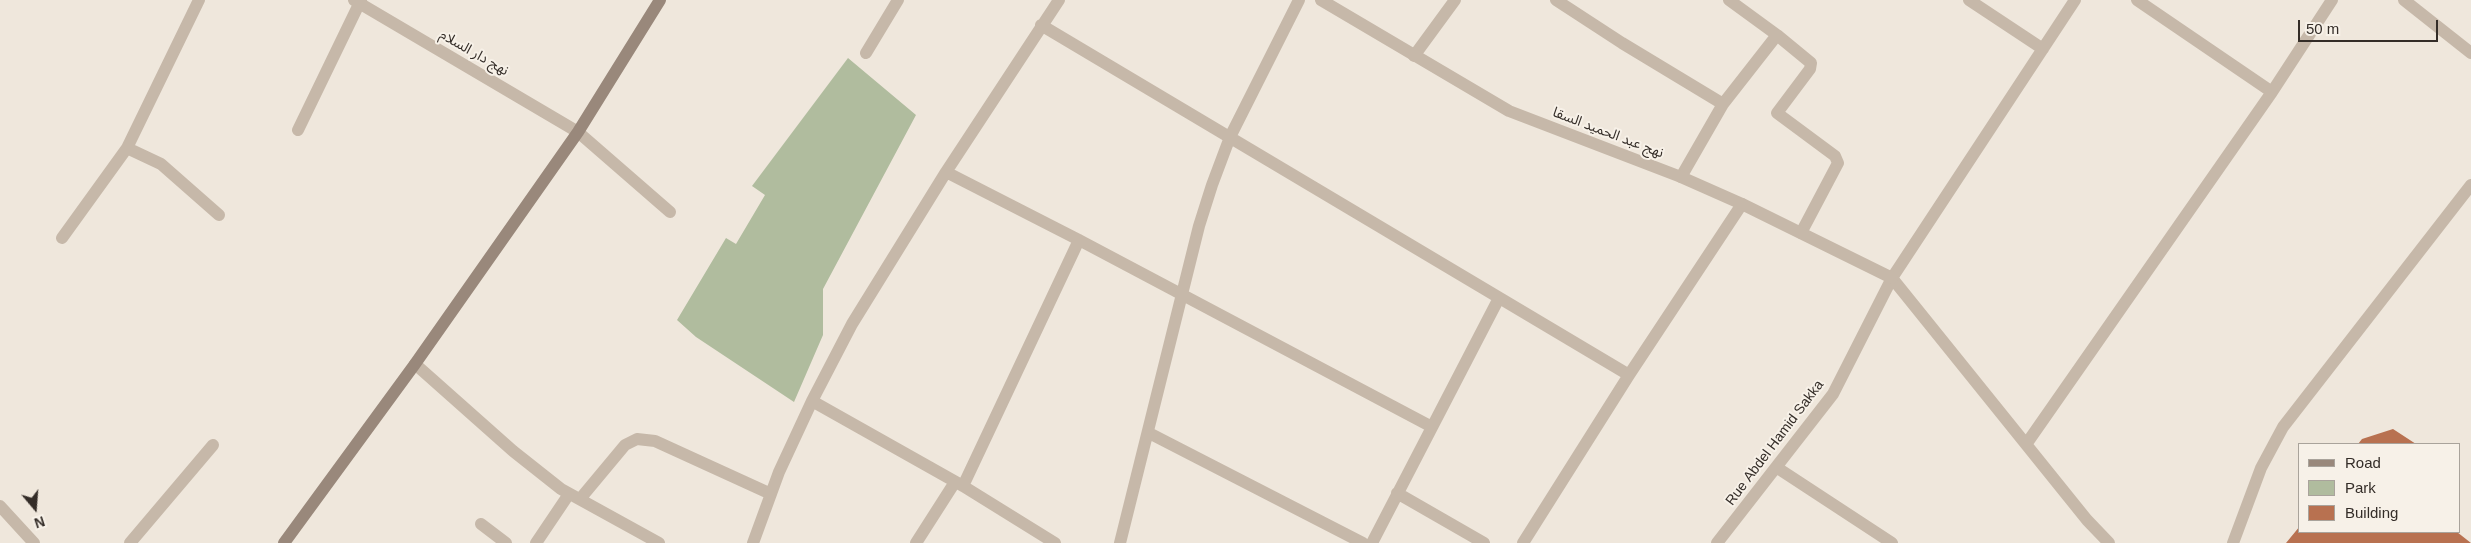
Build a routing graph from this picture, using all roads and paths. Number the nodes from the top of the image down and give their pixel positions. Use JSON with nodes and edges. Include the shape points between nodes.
{"nodes":[{"id":1,"x":199,"y":0,"type":"edge"},
{"id":2,"x":660,"y":0,"type":"edge"},
{"id":3,"x":898,"y":0,"type":"edge"},
{"id":4,"x":1059,"y":0,"type":"edge"},
{"id":5,"x":1299,"y":0,"type":"edge"},
{"id":6,"x":1321,"y":0,"type":"edge"},
{"id":7,"x":1455,"y":0,"type":"edge"},
{"id":8,"x":1556,"y":0,"type":"edge"},
{"id":9,"x":1729,"y":0,"type":"edge"},
{"id":10,"x":1969,"y":0,"type":"edge"},
{"id":11,"x":2075,"y":0,"type":"edge"},
{"id":12,"x":2137,"y":0,"type":"edge"},
{"id":13,"x":2332,"y":0,"type":"edge"},
{"id":14,"x":358,"y":1,"type":"edge"},
{"id":15,"x":2407,"y":1,"type":"edge"},
{"id":16,"x":1041,"y":25,"type":"junction"},
{"id":17,"x":1777,"y":35,"type":"junction"},
{"id":18,"x":2043,"y":49,"type":"junction"},
{"id":19,"x":866,"y":53,"type":"dead end"},
{"id":20,"x":2471,"y":53,"type":"edge"},
{"id":21,"x":1414,"y":56,"type":"junction"},
{"id":22,"x":2272,"y":92,"type":"junction"},
{"id":23,"x":1723,"y":104,"type":"junction"},
{"id":24,"x":298,"y":130,"type":"dead end"},
{"id":25,"x":578,"y":132,"type":"junction"},
{"id":26,"x":1230,"y":138,"type":"junction"},
{"id":27,"x":127,"y":148,"type":"junction"},
{"id":28,"x":946,"y":172,"type":"junction"},
{"id":29,"x":1681,"y":177,"type":"junction"},
{"id":30,"x":2471,"y":185,"type":"edge"},
{"id":31,"x":1742,"y":204,"type":"junction"},
{"id":32,"x":670,"y":212,"type":"dead end"},
{"id":33,"x":218,"y":215,"type":"dead end"},
{"id":34,"x":1801,"y":233,"type":"junction"},
{"id":35,"x":62,"y":238,"type":"dead end"},
{"id":36,"x":1080,"y":240,"type":"junction"},
{"id":37,"x":1892,"y":278,"type":"junction"},
{"id":38,"x":1182,"y":296,"type":"junction"},
{"id":39,"x":1499,"y":298,"type":"junction"},
{"id":40,"x":415,"y":364,"type":"junction"},
{"id":41,"x":1629,"y":375,"type":"junction"},
{"id":42,"x":812,"y":401,"type":"junction"},
{"id":43,"x":1432,"y":427,"type":"junction"},
{"id":44,"x":1149,"y":432,"type":"junction"},
{"id":45,"x":2027,"y":443,"type":"junction"},
{"id":46,"x":213,"y":445,"type":"dead end"},
{"id":47,"x":1776,"y":466,"type":"junction"},
{"id":48,"x":959,"y":484,"type":"junction"},
{"id":49,"x":1398,"y":493,"type":"junction"},
{"id":50,"x":771,"y":494,"type":"junction"},
{"id":51,"x":575,"y":497,"type":"junction"},
{"id":52,"x":0,"y":506,"type":"edge"},
{"id":53,"x":481,"y":524,"type":"dead end"},
{"id":54,"x":1122,"y":541,"type":"edge"},
{"id":55,"x":34,"y":543,"type":"edge"},
{"id":56,"x":130,"y":543,"type":"edge"},
{"id":57,"x":284,"y":543,"type":"edge"},
{"id":58,"x":506,"y":543,"type":"edge"},
{"id":59,"x":536,"y":543,"type":"edge"},
{"id":60,"x":659,"y":543,"type":"edge"},
{"id":61,"x":753,"y":543,"type":"edge"},
{"id":62,"x":916,"y":543,"type":"edge"},
{"id":63,"x":1055,"y":543,"type":"edge"},
{"id":64,"x":1363,"y":543,"type":"edge"},
{"id":65,"x":1372,"y":543,"type":"edge"},
{"id":66,"x":1484,"y":543,"type":"edge"},
{"id":67,"x":1523,"y":543,"type":"edge"},
{"id":68,"x":1717,"y":543,"type":"edge"},
{"id":69,"x":1892,"y":543,"type":"edge"},
{"id":70,"x":2109,"y":543,"type":"edge"},
{"id":71,"x":2233,"y":543,"type":"edge"}],
"edges":[{"from":1,"to":27,"type":"street"},
{"from":2,"to":25,"type":"main road"},
{"from":3,"to":19,"type":"street"},
{"from":4,"to":16,"type":"street"},
{"from":5,"to":26,"type":"street"},
{"from":6,"to":21,"type":"street","name":"نهج عبد الحميد السقا"},
{"from":7,"to":21,"type":"street"},
{"from":8,"to":23,"type":"street"},
{"from":9,"to":17,"type":"street"},
{"from":10,"to":18,"type":"street"},
{"from":11,"to":18,"type":"street","name":"Rue Abdel Hamid Sakka"},
{"from":12,"to":22,"type":"street"},
{"from":13,"to":22,"type":"street"},
{"from":14,"to":24,"type":"street"},
{"from":14,"to":25,"type":"street","name":"نهج دار السلام"},
{"from":15,"to":20,"type":"street"},
{"from":16,"to":26,"type":"street"},
{"from":16,"to":28,"type":"street"},
{"from":17,"to":23,"type":"street"},
{"from":17,"to":34,"type":"street","via":[[1811,63],[1810,69],[1776,113],[1838,163]]},
{"from":18,"to":37,"type":"street","name":"Rue Abdel Hamid Sakka"},
{"from":21,"to":29,"type":"street","name":"نهج عبد الحميد السقا","via":[[1509,111]]},
{"from":22,"to":45,"type":"street"},
{"from":23,"to":29,"type":"street"},
{"from":25,"to":32,"type":"street","name":"نهج دار السلام"},
{"from":25,"to":40,"type":"main road"},
{"from":26,"to":38,"type":"street","via":[[1212,185]]},
{"from":26,"to":39,"type":"street"},
{"from":27,"to":33,"type":"street","via":[[161,164]]},
{"from":27,"to":35,"type":"street"},
{"from":28,"to":36,"type":"street"},
{"from":28,"to":42,"type":"street","via":[[857,316]]},
{"from":29,"to":31,"type":"street","name":"نهج عبد الحميد السقا"},
{"from":30,"to":71,"type":"street","via":[[2283,426],[2260,468]]},
{"from":31,"to":34,"type":"street","name":"نهج عبد الحميد السقا"},
{"from":31,"to":41,"type":"street"},
{"from":34,"to":37,"type":"street","name":"نهج عبد الحميد السقا"},
{"from":36,"to":38,"type":"street"},
{"from":36,"to":48,"type":"street"},
{"from":37,"to":45,"type":"street"},
{"from":37,"to":47,"type":"street","name":"Rue Abdel Hamid Sakka","via":[[1833,394]]},
{"from":38,"to":43,"type":"street"},
{"from":38,"to":44,"type":"street"},
{"from":39,"to":41,"type":"street"},
{"from":39,"to":43,"type":"street"},
{"from":40,"to":51,"type":"street","via":[[514,451]]},
{"from":40,"to":57,"type":"main road"},
{"from":41,"to":67,"type":"street"},
{"from":42,"to":48,"type":"street"},
{"from":42,"to":50,"type":"street"},
{"from":43,"to":49,"type":"street"},
{"from":44,"to":54,"type":"street"},
{"from":44,"to":64,"type":"street"},
{"from":45,"to":70,"type":"street"},
{"from":46,"to":56,"type":"street"},
{"from":47,"to":68,"type":"street","name":"Rue Abdel Hamid Sakka"},
{"from":47,"to":69,"type":"street"},
{"from":48,"to":62,"type":"street"},
{"from":48,"to":63,"type":"street"},
{"from":49,"to":65,"type":"street"},
{"from":49,"to":66,"type":"street"},
{"from":50,"to":51,"type":"street","via":[[655,441],[637,439],[625,445]]},
{"from":50,"to":61,"type":"street"},
{"from":51,"to":59,"type":"street"},
{"from":51,"to":60,"type":"street"},
{"from":52,"to":55,"type":"street"},
{"from":53,"to":58,"type":"street"}]}
